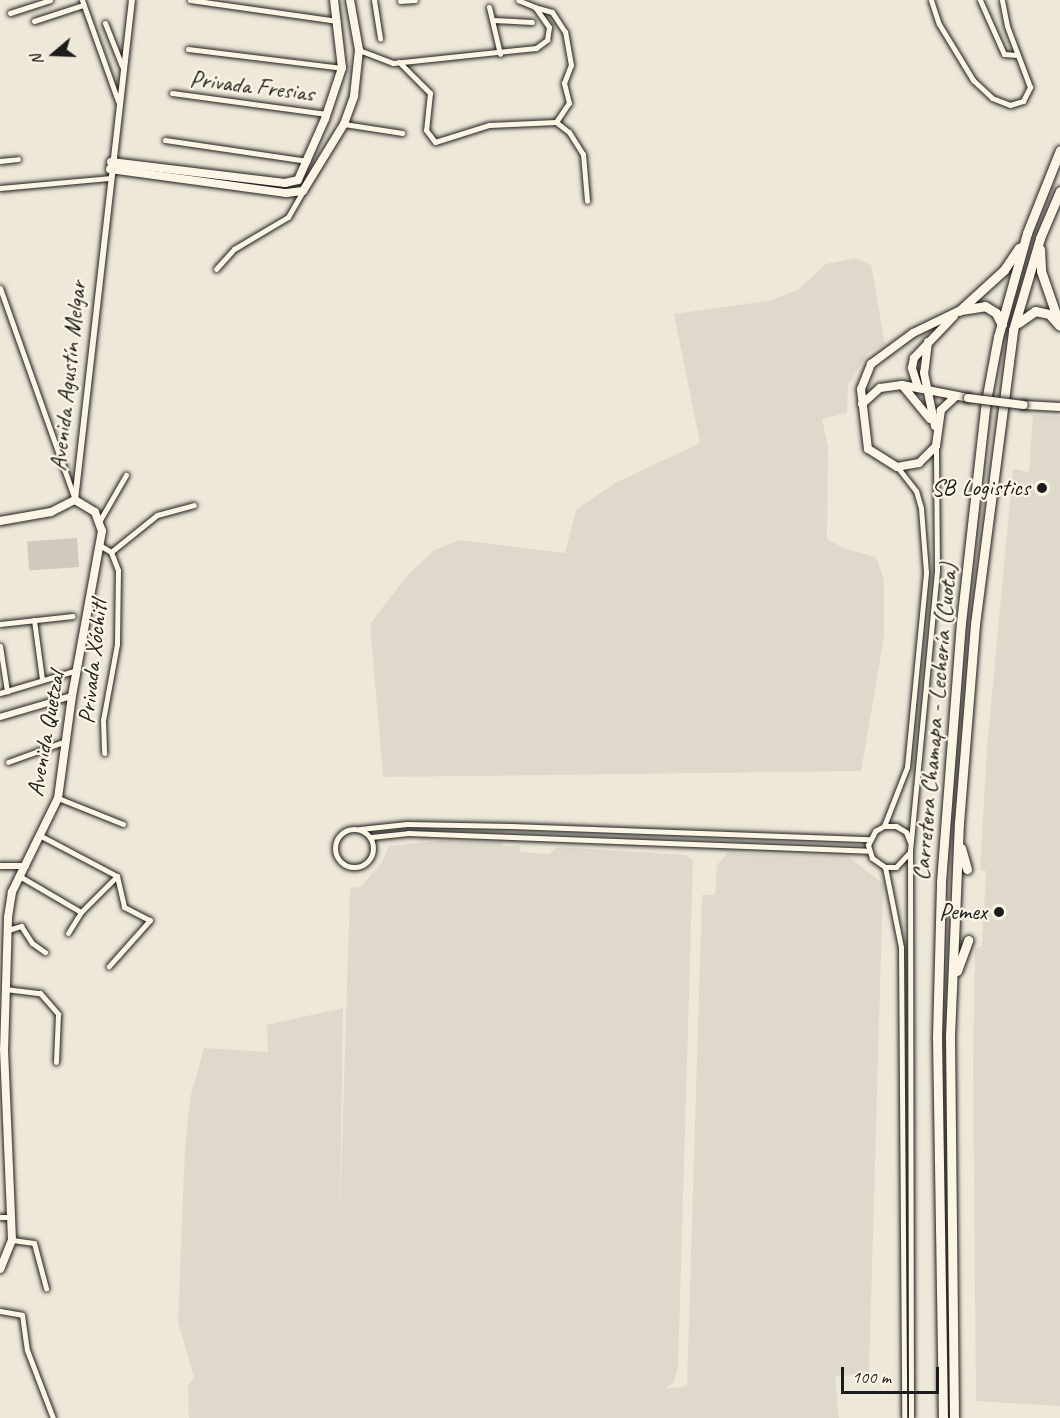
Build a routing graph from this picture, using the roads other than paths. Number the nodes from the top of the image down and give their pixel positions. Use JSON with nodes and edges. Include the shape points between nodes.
{"nodes":[{"id":1,"x":50,"y":0,"type":"edge"},
{"id":2,"x":132,"y":0,"type":"edge"},
{"id":3,"x":190,"y":0,"type":"edge"},
{"id":4,"x":334,"y":0,"type":"edge"},
{"id":5,"x":350,"y":0,"type":"edge"},
{"id":6,"x":374,"y":0,"type":"edge"},
{"id":7,"x":415,"y":0,"type":"edge"},
{"id":8,"x":518,"y":0,"type":"edge"},
{"id":9,"x":931,"y":0,"type":"edge"},
{"id":10,"x":980,"y":0,"type":"edge"},
{"id":11,"x":1002,"y":0,"type":"edge"},
{"id":12,"x":400,"y":1,"type":"edge"},
{"id":13,"x":82,"y":2,"type":"edge"},
{"id":14,"x":489,"y":7,"type":"dead end"},
{"id":15,"x":535,"y":7,"type":"junction"},
{"id":16,"x":10,"y":13,"type":"dead end"},
{"id":17,"x":493,"y":20,"type":"junction"},
{"id":18,"x":34,"y":21,"type":"dead end"},
{"id":19,"x":338,"y":21,"type":"junction"},
{"id":20,"x":532,"y":22,"type":"dead end"},
{"id":21,"x":105,"y":23,"type":"dead end"},
{"id":22,"x":380,"y":39,"type":"dead end"},
{"id":23,"x":188,"y":49,"type":"dead end"},
{"id":24,"x":359,"y":50,"type":"junction"},
{"id":25,"x":500,"y":54,"type":"junction"},
{"id":26,"x":1017,"y":55,"type":"junction"},
{"id":27,"x":399,"y":62,"type":"junction"},
{"id":28,"x":122,"y":66,"type":"junction"},
{"id":29,"x":342,"y":68,"type":"junction"},
{"id":30,"x":171,"y":93,"type":"dead end"},
{"id":31,"x":118,"y":101,"type":"junction"},
{"id":32,"x":327,"y":114,"type":"junction"},
{"id":33,"x":556,"y":122,"type":"junction"},
{"id":34,"x":344,"y":124,"type":"junction"},
{"id":35,"x":402,"y":133,"type":"dead end"},
{"id":36,"x":165,"y":140,"type":"dead end"},
{"id":37,"x":1060,"y":150,"type":"edge"},
{"id":38,"x":18,"y":159,"type":"dead end"},
{"id":39,"x":0,"y":161,"type":"edge"},
{"id":40,"x":307,"y":161,"type":"junction"},
{"id":41,"x":110,"y":169,"type":"junction"},
{"id":42,"x":206,"y":176,"type":"junction"},
{"id":43,"x":296,"y":180,"type":"junction"},
{"id":44,"x":0,"y":188,"type":"edge"},
{"id":45,"x":302,"y":190,"type":"junction"},
{"id":46,"x":1060,"y":191,"type":"edge"},
{"id":47,"x":587,"y":201,"type":"dead end"},
{"id":48,"x":1027,"y":233,"type":"junction"},
{"id":49,"x":1040,"y":238,"type":"junction"},
{"id":50,"x":216,"y":268,"type":"dead end"},
{"id":51,"x":0,"y":288,"type":"edge"},
{"id":52,"x":959,"y":311,"type":"junction"},
{"id":53,"x":1002,"y":325,"type":"junction"},
{"id":54,"x":1060,"y":327,"type":"edge"},
{"id":55,"x":1013,"y":330,"type":"junction"},
{"id":56,"x":927,"y":342,"type":"junction"},
{"id":57,"x":902,"y":385,"type":"junction"},
{"id":58,"x":918,"y":387,"type":"junction"},
{"id":59,"x":927,"y":391,"type":"junction"},
{"id":60,"x":956,"y":396,"type":"junction"},
{"id":61,"x":862,"y":404,"type":"junction"},
{"id":62,"x":1060,"y":407,"type":"edge"},
{"id":63,"x":936,"y":428,"type":"junction"},
{"id":64,"x":936,"y":446,"type":"junction"},
{"id":65,"x":897,"y":467,"type":"junction"},
{"id":66,"x":126,"y":475,"type":"dead end"},
{"id":67,"x":75,"y":500,"type":"junction"},
{"id":68,"x":194,"y":505,"type":"dead end"},
{"id":69,"x":100,"y":520,"type":"junction"},
{"id":70,"x":0,"y":521,"type":"edge"},
{"id":71,"x":101,"y":546,"type":"junction"},
{"id":72,"x":111,"y":552,"type":"junction"},
{"id":73,"x":73,"y":616,"type":"dead end"},
{"id":74,"x":34,"y":620,"type":"junction"},
{"id":75,"x":0,"y":624,"type":"edge"},
{"id":76,"x":0,"y":646,"type":"edge"},
{"id":77,"x":77,"y":670,"type":"junction"},
{"id":78,"x":42,"y":679,"type":"junction"},
{"id":79,"x":7,"y":691,"type":"junction"},
{"id":80,"x":0,"y":693,"type":"edge"},
{"id":81,"x":72,"y":696,"type":"junction"},
{"id":82,"x":0,"y":717,"type":"edge"},
{"id":83,"x":66,"y":741,"type":"junction"},
{"id":84,"x":104,"y":753,"type":"dead end"},
{"id":85,"x":8,"y":762,"type":"dead end"},
{"id":86,"x":58,"y":798,"type":"junction"},
{"id":87,"x":959,"y":823,"type":"junction"},
{"id":88,"x":123,"y":824,"type":"dead end"},
{"id":89,"x":884,"y":826,"type":"junction"},
{"id":90,"x":360,"y":829,"type":"junction"},
{"id":91,"x":41,"y":836,"type":"junction"},
{"id":92,"x":371,"y":837,"type":"junction"},
{"id":93,"x":870,"y":839,"type":"junction"},
{"id":94,"x":910,"y":843,"type":"junction"},
{"id":95,"x":869,"y":851,"type":"junction"},
{"id":96,"x":910,"y":851,"type":"junction"},
{"id":97,"x":0,"y":866,"type":"edge"},
{"id":98,"x":26,"y":866,"type":"junction"},
{"id":99,"x":885,"y":867,"type":"junction"},
{"id":100,"x":967,"y":869,"type":"dead end"},
{"id":101,"x":117,"y":876,"type":"junction"},
{"id":102,"x":21,"y":877,"type":"junction"},
{"id":103,"x":81,"y":912,"type":"junction"},
{"id":104,"x":4,"y":918,"type":"edge"},
{"id":105,"x":8,"y":930,"type":"junction"},
{"id":106,"x":68,"y":933,"type":"dead end"},
{"id":107,"x":968,"y":940,"type":"dead end"},
{"id":108,"x":45,"y":952,"type":"dead end"},
{"id":109,"x":109,"y":966,"type":"dead end"},
{"id":110,"x":5,"y":989,"type":"junction"},
{"id":111,"x":950,"y":1036,"type":"junction"},
{"id":112,"x":56,"y":1062,"type":"dead end"},
{"id":113,"x":3,"y":1148,"type":"edge"},
{"id":114,"x":0,"y":1217,"type":"edge"},
{"id":115,"x":12,"y":1217,"type":"junction"},
{"id":116,"x":12,"y":1240,"type":"junction"},
{"id":117,"x":0,"y":1269,"type":"edge"},
{"id":118,"x":46,"y":1288,"type":"dead end"},
{"id":119,"x":0,"y":1311,"type":"edge"},
{"id":120,"x":53,"y":1418,"type":"edge"},
{"id":121,"x":904,"y":1418,"type":"edge"},
{"id":122,"x":911,"y":1418,"type":"edge"},
{"id":123,"x":944,"y":1418,"type":"edge"},
{"id":124,"x":954,"y":1418,"type":"edge"}],
"edges":[{"from":1,"to":16,"type":"street"},
{"from":2,"to":28,"type":"street","name":"Avenida Agustín Melgar"},
{"from":3,"to":19,"type":"street"},
{"from":4,"to":19,"type":"main road"},
{"from":5,"to":24,"type":"main road"},
{"from":6,"to":22,"type":"street"},
{"from":7,"to":12,"type":"street"},
{"from":8,"to":15,"type":"street"},
{"from":9,"to":26,"type":"street","via":[[939,24],[973,80],[1002,104],[1017,104],[1028,95],[1028,80]]},
{"from":10,"to":26,"type":"street","via":[[1004,54]]},
{"from":11,"to":26,"type":"street"},
{"from":13,"to":18,"type":"street"},
{"from":13,"to":31,"type":"street"},
{"from":14,"to":17,"type":"street"},
{"from":15,"to":25,"type":"street","via":[[547,22],[549,33],[536,48]]},
{"from":15,"to":33,"type":"street","via":[[552,12],[565,32],[571,65],[564,83],[568,103]]},
{"from":17,"to":20,"type":"street"},
{"from":17,"to":25,"type":"street"},
{"from":19,"to":29,"type":"main road"},
{"from":21,"to":28,"type":"street"},
{"from":23,"to":29,"type":"street"},
{"from":24,"to":27,"type":"street","via":[[384,63]]},
{"from":24,"to":34,"type":"main road","via":[[354,96]]},
{"from":25,"to":27,"type":"street"},
{"from":27,"to":33,"type":"street","via":[[430,93],[426,130],[435,142],[489,125]]},
{"from":28,"to":31,"type":"street","name":"Avenida Agustín Melgar"},
{"from":29,"to":32,"type":"main road"},
{"from":30,"to":32,"type":"street","name":"Privada Fresias"},
{"from":31,"to":41,"type":"street","name":"Avenida Agustín Melgar"},
{"from":32,"to":40,"type":"main road"},
{"from":33,"to":47,"type":"street","via":[[569,132],[583,154]]},
{"from":34,"to":35,"type":"street"},
{"from":34,"to":45,"type":"main road"},
{"from":36,"to":40,"type":"street"},
{"from":37,"to":48,"type":"highway","name":"Carretera Chamapa - Lechería (Cuota)"},
{"from":38,"to":39,"type":"street"},
{"from":40,"to":43,"type":"main road"},
{"from":41,"to":42,"type":"main road"},
{"from":41,"to":44,"type":"street"},
{"from":41,"to":67,"type":"street","name":"Avenida Agustín Melgar"},
{"from":42,"to":43,"type":"main road"},
{"from":42,"to":45,"type":"main road"},
{"from":43,"to":45,"type":"street"},
{"from":43,"to":45,"type":"street"},
{"from":45,"to":50,"type":"street","via":[[288,217],[234,249]]},
{"from":46,"to":49,"type":"highway","name":"Carretera Chamapa - Lechería (Cuota)"},
{"from":48,"to":52,"type":"highway","via":[[1004,270]]},
{"from":48,"to":53,"type":"highway","name":"Carretera Chamapa - Lechería (Cuota)"},
{"from":49,"to":54,"type":"highway","via":[[1041,271]]},
{"from":49,"to":55,"type":"highway","name":"Carretera Chamapa - Lechería (Cuota)"},
{"from":51,"to":67,"type":"street"},
{"from":52,"to":53,"type":"highway","via":[[985,306]]},
{"from":52,"to":56,"type":"main road"},
{"from":52,"to":61,"type":"main road","via":[[878,355],[864,374]]},
{"from":53,"to":123,"type":"highway","name":"Carretera Chamapa - Lechería (Cuota)","via":[[986,401],[972,521],[941,882],[937,1037]]},
{"from":54,"to":55,"type":"highway","via":[[1049,314],[1035,311],[1022,316]]},
{"from":55,"to":87,"type":"highway","name":"Carretera Chamapa - Lechería (Cuota)","via":[[976,612]]},
{"from":56,"to":58,"type":"main road","via":[[914,358],[912,368]]},
{"from":56,"to":59,"type":"main road","via":[[923,362]]},
{"from":57,"to":58,"type":"main road"},
{"from":57,"to":61,"type":"main road","via":[[880,388]]},
{"from":57,"to":63,"type":"main road"},
{"from":58,"to":59,"type":"main road"},
{"from":59,"to":60,"type":"main road"},
{"from":59,"to":63,"type":"main road"},
{"from":60,"to":62,"type":"main road","bridge":true},
{"from":60,"to":63,"type":"main road","via":[[941,410]]},
{"from":61,"to":65,"type":"main road","via":[[868,450]]},
{"from":63,"to":64,"type":"main road"},
{"from":64,"to":65,"type":"main road","via":[[919,463]]},
{"from":64,"to":94,"type":"street","via":[[937,569]]},
{"from":65,"to":89,"type":"street","via":[[916,491],[921,508],[926,572],[907,767]]},
{"from":66,"to":69,"type":"street"},
{"from":67,"to":69,"type":"main road","via":[[95,512]]},
{"from":67,"to":70,"type":"main road","name":"Avenida Agustín Melgar","via":[[51,512]]},
{"from":68,"to":72,"type":"street","via":[[157,515]]},
{"from":69,"to":71,"type":"main road","name":"Avenida Quetzal"},
{"from":71,"to":72,"type":"street"},
{"from":71,"to":77,"type":"main road","name":"Avenida Quetzal"},
{"from":72,"to":84,"type":"street","name":"Privada Xóchitl","via":[[118,570],[118,631],[103,720]]},
{"from":73,"to":74,"type":"street"},
{"from":74,"to":75,"type":"street"},
{"from":74,"to":78,"type":"street"},
{"from":76,"to":79,"type":"street"},
{"from":77,"to":78,"type":"street"},
{"from":77,"to":81,"type":"main road","name":"Avenida Quetzal"},
{"from":78,"to":79,"type":"street"},
{"from":79,"to":80,"type":"street"},
{"from":81,"to":82,"type":"street"},
{"from":81,"to":83,"type":"main road","name":"Avenida Quetzal"},
{"from":83,"to":85,"type":"street"},
{"from":83,"to":86,"type":"main road","name":"Avenida Quetzal"},
{"from":86,"to":88,"type":"street"},
{"from":86,"to":91,"type":"main road","name":"Avenida Quetzal"},
{"from":87,"to":100,"type":"highway"},
{"from":87,"to":111,"type":"highway","name":"Carretera Chamapa - Lechería (Cuota)"},
{"from":89,"to":93,"type":"street"},
{"from":89,"to":94,"type":"street","via":[[896,826],[906,832]]},
{"from":90,"to":92,"type":"street"},
{"from":90,"to":92,"type":"street","via":[[349,828],[335,844],[336,855],[343,864],[364,865],[372,858]]},
{"from":90,"to":93,"type":"street","via":[[407,824],[511,826]]},
{"from":91,"to":98,"type":"main road","name":"Avenida Quetzal"},
{"from":91,"to":101,"type":"street"},
{"from":92,"to":95,"type":"street","via":[[408,833]]},
{"from":93,"to":95,"type":"street"},
{"from":94,"to":96,"type":"street"},
{"from":95,"to":99,"type":"street"},
{"from":96,"to":99,"type":"street","via":[[896,867]]},
{"from":96,"to":122,"type":"street"},
{"from":97,"to":98,"type":"street"},
{"from":98,"to":102,"type":"main road","name":"Avenida Quetzal"},
{"from":99,"to":121,"type":"street","via":[[901,947]]},
{"from":101,"to":103,"type":"street"},
{"from":101,"to":109,"type":"street","via":[[124,907],[151,923]]},
{"from":102,"to":103,"type":"street"},
{"from":102,"to":104,"type":"main road","name":"Avenida Quetzal"},
{"from":103,"to":106,"type":"street"},
{"from":104,"to":105,"type":"main road","name":"Avenida Quetzal"},
{"from":105,"to":108,"type":"street","via":[[21,926],[32,943]]},
{"from":105,"to":110,"type":"main road","name":"Avenida Quetzal"},
{"from":107,"to":111,"type":"highway","via":[[957,967]]},
{"from":110,"to":112,"type":"street","via":[[40,993],[58,1014]]},
{"from":110,"to":113,"type":"main road","name":"Avenida Quetzal"},
{"from":111,"to":124,"type":"highway","name":"Carretera Chamapa - Lechería (Cuota)"},
{"from":113,"to":115,"type":"main road","name":"Avenida Quetzal"},
{"from":114,"to":115,"type":"street"},
{"from":115,"to":116,"type":"main road","name":"Avenida Quetzal"},
{"from":116,"to":117,"type":"main road","name":"Avenida Quetzal"},
{"from":116,"to":118,"type":"street","via":[[34,1244]]},
{"from":119,"to":120,"type":"street","via":[[22,1315],[27,1350]]}]}
